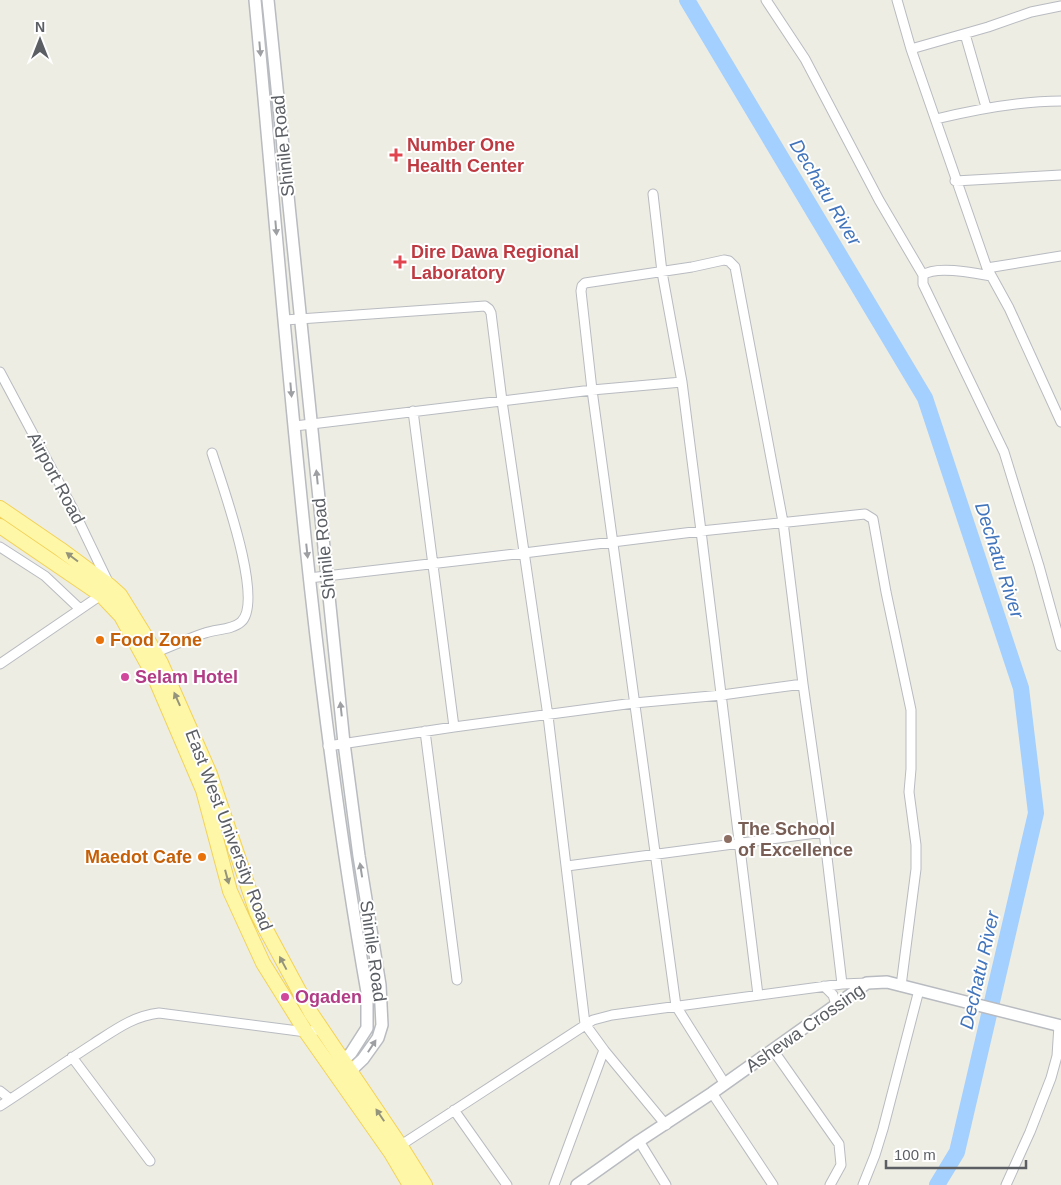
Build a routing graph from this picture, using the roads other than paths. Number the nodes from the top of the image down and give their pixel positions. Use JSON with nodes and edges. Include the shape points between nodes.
{"nodes":[{"id":1,"x":256,"y":0,"type":"edge"},
{"id":2,"x":268,"y":0,"type":"edge"},
{"id":3,"x":766,"y":0,"type":"edge"},
{"id":4,"x":897,"y":0,"type":"edge"},
{"id":5,"x":1061,"y":6,"type":"edge"},
{"id":6,"x":965,"y":34,"type":"junction"},
{"id":7,"x":910,"y":49,"type":"junction"},
{"id":8,"x":1061,"y":101,"type":"edge"},
{"id":9,"x":986,"y":107,"type":"junction"},
{"id":10,"x":936,"y":119,"type":"junction"},
{"id":11,"x":1061,"y":175,"type":"edge"},
{"id":12,"x":955,"y":181,"type":"junction"},
{"id":13,"x":653,"y":194,"type":"dead end"},
{"id":14,"x":1061,"y":256,"type":"edge"},
{"id":15,"x":662,"y":272,"type":"junction"},
{"id":16,"x":989,"y":272,"type":"junction"},
{"id":17,"x":923,"y":275,"type":"junction"},
{"id":18,"x":300,"y":318,"type":"junction"},
{"id":19,"x":285,"y":320,"type":"junction"},
{"id":20,"x":0,"y":372,"type":"edge"},
{"id":21,"x":682,"y":382,"type":"junction"},
{"id":22,"x":592,"y":390,"type":"junction"},
{"id":23,"x":502,"y":401,"type":"junction"},
{"id":24,"x":1058,"y":402,"type":"edge"},
{"id":25,"x":413,"y":411,"type":"junction"},
{"id":26,"x":1061,"y":422,"type":"edge"},
{"id":27,"x":311,"y":423,"type":"junction"},
{"id":28,"x":295,"y":426,"type":"junction"},
{"id":29,"x":212,"y":453,"type":"dead end"},
{"id":30,"x":0,"y":508,"type":"edge"},
{"id":31,"x":783,"y":522,"type":"junction"},
{"id":32,"x":0,"y":526,"type":"edge"},
{"id":33,"x":701,"y":531,"type":"junction"},
{"id":34,"x":614,"y":541,"type":"junction"},
{"id":35,"x":0,"y":547,"type":"edge"},
{"id":36,"x":524,"y":554,"type":"junction"},
{"id":37,"x":432,"y":564,"type":"junction"},
{"id":38,"x":326,"y":576,"type":"junction"},
{"id":39,"x":309,"y":578,"type":"junction"},
{"id":40,"x":106,"y":590,"type":"junction"},
{"id":41,"x":80,"y":609,"type":"junction"},
{"id":42,"x":1057,"y":619,"type":"edge"},
{"id":43,"x":1061,"y":646,"type":"edge"},
{"id":44,"x":150,"y":655,"type":"junction"},
{"id":45,"x":0,"y":664,"type":"edge"},
{"id":46,"x":803,"y":684,"type":"junction"},
{"id":47,"x":722,"y":695,"type":"junction"},
{"id":48,"x":634,"y":703,"type":"junction"},
{"id":49,"x":548,"y":716,"type":"junction"},
{"id":50,"x":454,"y":727,"type":"junction"},
{"id":51,"x":425,"y":731,"type":"junction"},
{"id":52,"x":344,"y":743,"type":"junction"},
{"id":53,"x":328,"y":746,"type":"junction"},
{"id":54,"x":824,"y":832,"type":"junction"},
{"id":55,"x":739,"y":844,"type":"junction"},
{"id":56,"x":654,"y":854,"type":"junction"},
{"id":57,"x":567,"y":866,"type":"junction"},
{"id":58,"x":265,"y":929,"type":"junction"},
{"id":59,"x":251,"y":936,"type":"junction"},
{"id":60,"x":457,"y":980,"type":"dead end"},
{"id":61,"x":867,"y":983,"type":"junction"},
{"id":62,"x":842,"y":984,"type":"junction"},
{"id":63,"x":824,"y":986,"type":"junction"},
{"id":64,"x":900,"y":986,"type":"junction"},
{"id":65,"x":918,"y":990,"type":"junction"},
{"id":66,"x":758,"y":995,"type":"junction"},
{"id":67,"x":836,"y":1005,"type":"junction"},
{"id":68,"x":676,"y":1006,"type":"junction"},
{"id":69,"x":585,"y":1024,"type":"junction"},
{"id":70,"x":1060,"y":1025,"type":"edge"},
{"id":71,"x":321,"y":1029,"type":"junction"},
{"id":72,"x":306,"y":1032,"type":"junction"},
{"id":73,"x":604,"y":1050,"type":"junction"},
{"id":74,"x":773,"y":1050,"type":"junction"},
{"id":75,"x":72,"y":1057,"type":"junction"},
{"id":76,"x":341,"y":1071,"type":"junction"},
{"id":77,"x":725,"y":1084,"type":"junction"},
{"id":78,"x":0,"y":1091,"type":"edge"},
{"id":79,"x":712,"y":1093,"type":"junction"},
{"id":80,"x":10,"y":1100,"type":"junction"},
{"id":81,"x":0,"y":1106,"type":"edge"},
{"id":82,"x":454,"y":1110,"type":"junction"},
{"id":83,"x":666,"y":1125,"type":"junction"},
{"id":84,"x":639,"y":1141,"type":"junction"},
{"id":85,"x":396,"y":1149,"type":"junction"},
{"id":86,"x":150,"y":1161,"type":"dead end"},
{"id":87,"x":410,"y":1185,"type":"edge"},
{"id":88,"x":425,"y":1185,"type":"edge"},
{"id":89,"x":507,"y":1185,"type":"edge"},
{"id":90,"x":554,"y":1185,"type":"edge"},
{"id":91,"x":577,"y":1185,"type":"edge"},
{"id":92,"x":666,"y":1185,"type":"edge"},
{"id":93,"x":773,"y":1185,"type":"edge"},
{"id":94,"x":830,"y":1185,"type":"edge"},
{"id":95,"x":862,"y":1185,"type":"edge"},
{"id":96,"x":1006,"y":1185,"type":"edge"}],
"edges":[{"from":1,"to":19,"type":"street","name":"Shinile Road","one_way":true},
{"from":2,"to":18,"type":"street","name":"Shinile Road"},
{"from":3,"to":17,"type":"street","via":[[805,60]]},
{"from":4,"to":7,"type":"street"},
{"from":5,"to":6,"type":"street","via":[[1031,12]]},
{"from":6,"to":7,"type":"street"},
{"from":6,"to":9,"type":"street"},
{"from":7,"to":10,"type":"street"},
{"from":8,"to":9,"type":"street"},
{"from":9,"to":10,"type":"street"},
{"from":10,"to":12,"type":"street"},
{"from":11,"to":12,"type":"street"},
{"from":12,"to":16,"type":"street"},
{"from":13,"to":15,"type":"street"},
{"from":14,"to":16,"type":"street"},
{"from":15,"to":21,"type":"street"},
{"from":15,"to":22,"type":"street","via":[[582,286]]},
{"from":15,"to":31,"type":"street","via":[[724,260],[735,267]]},
{"from":16,"to":17,"type":"street","via":[[941,270]]},
{"from":16,"to":24,"type":"street"},
{"from":17,"to":42,"type":"street","via":[[923,284],[1004,452]]},
{"from":18,"to":19,"type":"street"},
{"from":18,"to":23,"type":"street","via":[[487,306],[491,313]]},
{"from":18,"to":27,"type":"street","name":"Shinile Road"},
{"from":19,"to":28,"type":"street","name":"Shinile Road","one_way":true},
{"from":20,"to":40,"type":"street","name":"Airport Road","via":[[72,507]]},
{"from":21,"to":22,"type":"street"},
{"from":21,"to":33,"type":"street"},
{"from":22,"to":23,"type":"street"},
{"from":22,"to":34,"type":"street"},
{"from":23,"to":25,"type":"street"},
{"from":23,"to":36,"type":"street"},
{"from":24,"to":26,"type":"street"},
{"from":25,"to":27,"type":"street"},
{"from":25,"to":37,"type":"street"},
{"from":27,"to":28,"type":"street"},
{"from":38,"to":27,"type":"street","name":"Shinile Road","one_way":true},
{"from":28,"to":39,"type":"street","name":"Shinile Road","one_way":true},
{"from":29,"to":44,"type":"street","via":[[242,552],[247,580],[246,614],[233,626],[205,633]]},
{"from":40,"to":30,"type":"main road","name":"East West University Road","one_way":true,"via":[[60,549]]},
{"from":31,"to":33,"type":"street"},
{"from":31,"to":46,"type":"street"},
{"from":31,"to":64,"type":"street","via":[[865,514],[873,519],[912,725],[909,792],[916,869]]},
{"from":32,"to":40,"type":"main road","name":"East West University Road"},
{"from":33,"to":34,"type":"street"},
{"from":33,"to":47,"type":"street"},
{"from":34,"to":36,"type":"street"},
{"from":34,"to":48,"type":"street"},
{"from":35,"to":41,"type":"street","via":[[45,576]]},
{"from":36,"to":37,"type":"street"},
{"from":36,"to":49,"type":"street"},
{"from":37,"to":38,"type":"street"},
{"from":37,"to":50,"type":"street"},
{"from":38,"to":39,"type":"street"},
{"from":52,"to":38,"type":"street","name":"Shinile Road","one_way":true},
{"from":39,"to":53,"type":"street","name":"Shinile Road"},
{"from":40,"to":41,"type":"street"},
{"from":40,"to":44,"type":"main road","name":"East West University Road","via":[[120,595]]},
{"from":41,"to":45,"type":"street"},
{"from":42,"to":43,"type":"street"},
{"from":58,"to":44,"type":"main road","name":"East West University Road","one_way":true,"via":[[210,774]]},
{"from":44,"to":59,"type":"main road","name":"East West University Road","one_way":true,"via":[[155,678],[203,790],[230,891]]},
{"from":46,"to":47,"type":"street"},
{"from":46,"to":54,"type":"street"},
{"from":47,"to":48,"type":"street"},
{"from":47,"to":55,"type":"street"},
{"from":48,"to":49,"type":"street"},
{"from":48,"to":56,"type":"street"},
{"from":49,"to":50,"type":"street"},
{"from":49,"to":57,"type":"street"},
{"from":50,"to":51,"type":"street"},
{"from":51,"to":52,"type":"street"},
{"from":51,"to":60,"type":"street"},
{"from":52,"to":53,"type":"street"},
{"from":76,"to":52,"type":"street","name":"Shinile Road","one_way":true,"via":[[372,1047],[382,1025],[380,985]]},
{"from":53,"to":76,"type":"street","name":"Shinile Road","via":[[367,992],[367,1028]]},
{"from":54,"to":55,"type":"street"},
{"from":54,"to":62,"type":"street"},
{"from":55,"to":56,"type":"street"},
{"from":55,"to":66,"type":"street"},
{"from":56,"to":57,"type":"street"},
{"from":56,"to":68,"type":"street"},
{"from":57,"to":69,"type":"street"},
{"from":58,"to":59,"type":"main road"},
{"from":71,"to":58,"type":"main road","name":"East West University Road","one_way":true},
{"from":59,"to":72,"type":"main road","name":"East West University Road","via":[[264,964]]},
{"from":61,"to":62,"type":"street"},
{"from":61,"to":64,"type":"street","name":"Ashewa Crossing","via":[[887,982]]},
{"from":61,"to":67,"type":"street","name":"Ashewa Crossing"},
{"from":62,"to":63,"type":"street"},
{"from":63,"to":66,"type":"street"},
{"from":63,"to":67,"type":"street","via":[[833,995]]},
{"from":64,"to":65,"type":"street","name":"Ashewa Crossing"},
{"from":65,"to":70,"type":"street","name":"Ashewa Crossing"},
{"from":65,"to":95,"type":"street","via":[[883,1130]]},
{"from":66,"to":68,"type":"street"},
{"from":67,"to":74,"type":"street","name":"Ashewa Crossing"},
{"from":68,"to":69,"type":"street","via":[[612,1015]]},
{"from":68,"to":77,"type":"street"},
{"from":69,"to":73,"type":"street"},
{"from":69,"to":82,"type":"street"},
{"from":70,"to":96,"type":"street","via":[[1058,1056],[1051,1078]]},
{"from":71,"to":72,"type":"street"},
{"from":71,"to":76,"type":"main road","name":"East West University Road"},
{"from":72,"to":75,"type":"street","via":[[159,1012],[133,1019]]},
{"from":72,"to":76,"type":"main road","name":"East West University Road"},
{"from":73,"to":83,"type":"street"},
{"from":73,"to":90,"type":"street"},
{"from":74,"to":77,"type":"street","name":"Ashewa Crossing"},
{"from":74,"to":94,"type":"street","via":[[839,1144],[840,1165]]},
{"from":75,"to":80,"type":"street"},
{"from":75,"to":86,"type":"street"},
{"from":76,"to":85,"type":"main road","name":"East West University Road"},
{"from":77,"to":79,"type":"street","name":"Ashewa Crossing"},
{"from":78,"to":80,"type":"street"},
{"from":79,"to":83,"type":"street","name":"Ashewa Crossing"},
{"from":79,"to":93,"type":"street"},
{"from":80,"to":81,"type":"street"},
{"from":82,"to":85,"type":"street"},
{"from":82,"to":89,"type":"street"},
{"from":83,"to":84,"type":"street","name":"Ashewa Crossing"},
{"from":84,"to":91,"type":"street","name":"Ashewa Crossing"},
{"from":84,"to":92,"type":"street"},
{"from":85,"to":87,"type":"main road","name":"East West University Road"},
{"from":85,"to":88,"type":"main road","name":"East West University Road"}]}
